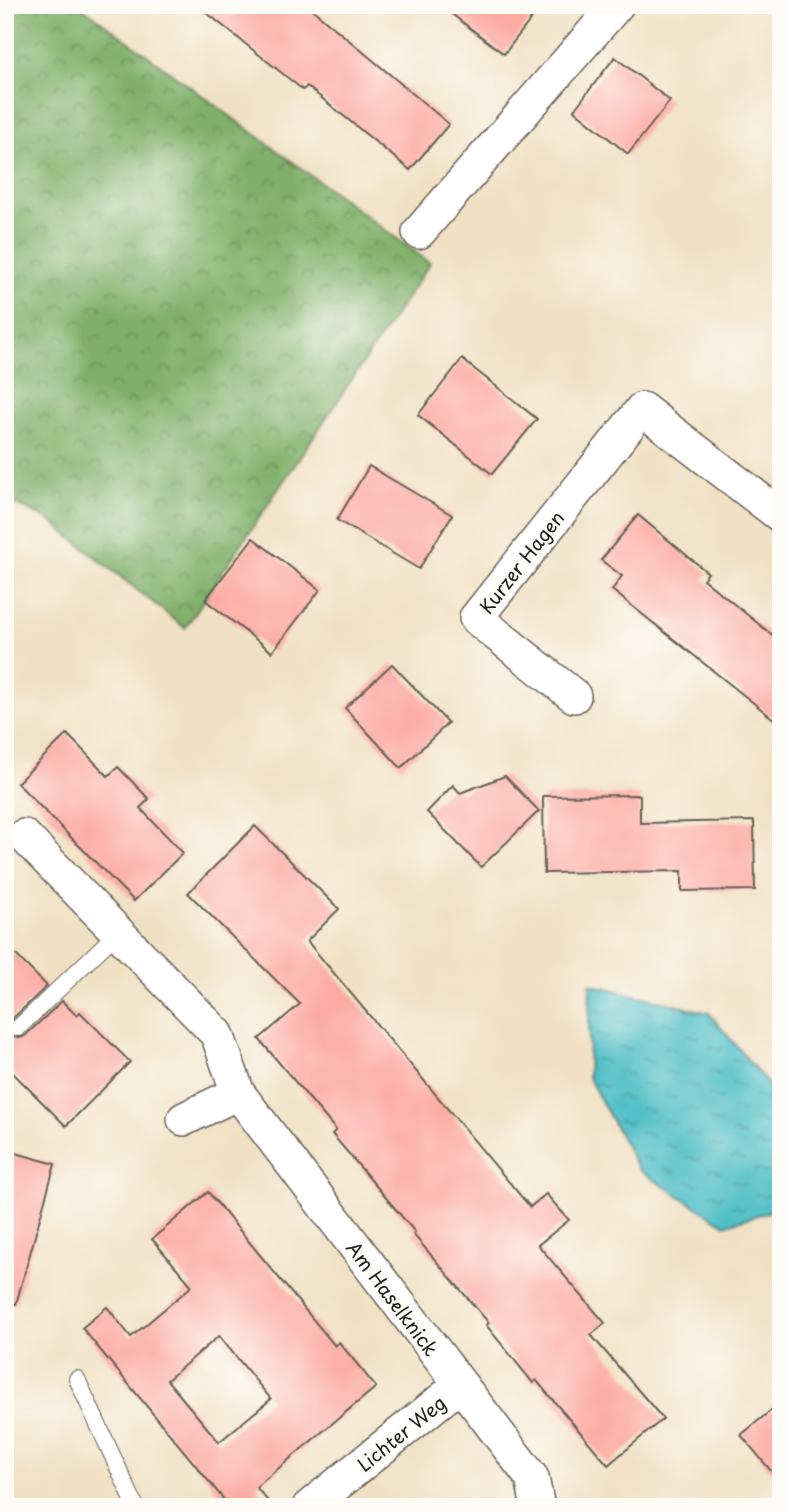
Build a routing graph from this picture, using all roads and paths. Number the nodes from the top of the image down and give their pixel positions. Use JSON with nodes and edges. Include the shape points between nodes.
{"nodes":[{"id":1,"x":617,"y":5,"type":"edge"},
{"id":2,"x":419,"y":232,"type":"dead end"},
{"id":3,"x":775,"y":499,"type":"edge"},
{"id":4,"x":574,"y":696,"type":"dead end"},
{"id":5,"x":24,"y":836,"type":"dead end"},
{"id":6,"x":118,"y":932,"type":"junction"},
{"id":7,"x":18,"y":1028,"type":"dead end"},
{"id":8,"x":238,"y":1093,"type":"junction"},
{"id":9,"x":184,"y":1119,"type":"dead end"},
{"id":10,"x":77,"y":1379,"type":"dead end"},
{"id":11,"x":460,"y":1385,"type":"junction"},
{"id":12,"x":135,"y":1507,"type":"edge"},
{"id":13,"x":309,"y":1507,"type":"edge"},
{"id":14,"x":538,"y":1507,"type":"edge"}],
"edges":[{"from":1,"to":2,"type":"street"},
{"from":3,"to":4,"type":"street","name":"Kurzer Hagen","via":[[642,409],[476,618]]},
{"from":5,"to":6,"type":"street","name":"Am Haselknick"},
{"from":6,"to":7,"type":"lane"},
{"from":6,"to":8,"type":"street","name":"Am Haselknick","via":[[217,1034]]},
{"from":8,"to":9,"type":"street"},
{"from":8,"to":11,"type":"street","name":"Am Haselknick"},
{"from":10,"to":12,"type":"lane"},
{"from":11,"to":13,"type":"street","name":"Lichter Weg"},
{"from":11,"to":14,"type":"street","name":"Am Haselknick","via":[[532,1478]]}]}
